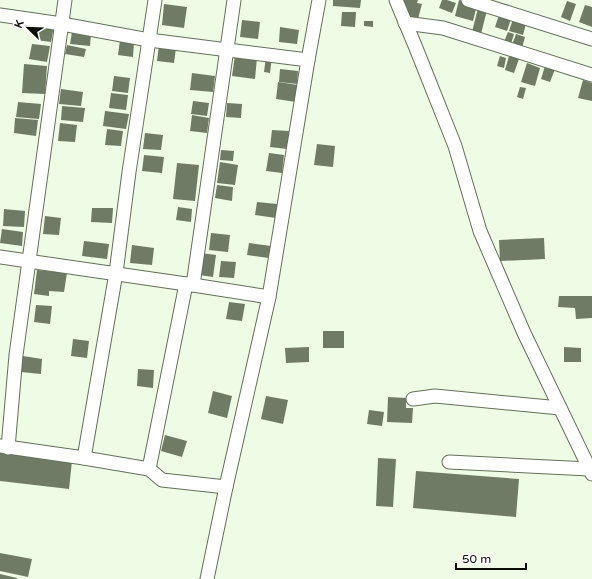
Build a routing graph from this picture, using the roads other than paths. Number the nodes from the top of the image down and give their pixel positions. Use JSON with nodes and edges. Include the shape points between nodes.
{"nodes":[{"id":1,"x":65,"y":0,"type":"edge"},
{"id":2,"x":155,"y":0,"type":"edge"},
{"id":3,"x":234,"y":0,"type":"edge"},
{"id":4,"x":319,"y":0,"type":"edge"},
{"id":5,"x":396,"y":0,"type":"edge"},
{"id":6,"x":468,"y":0,"type":"edge"},
{"id":7,"x":0,"y":15,"type":"edge"},
{"id":8,"x":405,"y":23,"type":"junction"},
{"id":9,"x":62,"y":24,"type":"junction"},
{"id":10,"x":592,"y":39,"type":"edge"},
{"id":11,"x":150,"y":40,"type":"junction"},
{"id":12,"x":228,"y":50,"type":"junction"},
{"id":13,"x":308,"y":60,"type":"junction"},
{"id":14,"x":592,"y":75,"type":"edge"},
{"id":15,"x":0,"y":257,"type":"edge"},
{"id":16,"x":29,"y":261,"type":"junction"},
{"id":17,"x":116,"y":274,"type":"junction"},
{"id":18,"x":189,"y":284,"type":"junction"},
{"id":19,"x":269,"y":297,"type":"junction"},
{"id":20,"x":413,"y":399,"type":"dead end"},
{"id":21,"x":560,"y":408,"type":"junction"},
{"id":22,"x":4,"y":447,"type":"edge"},
{"id":23,"x":84,"y":458,"type":"junction"},
{"id":24,"x":449,"y":462,"type":"dead end"},
{"id":25,"x":149,"y":469,"type":"junction"},
{"id":26,"x":591,"y":471,"type":"edge"},
{"id":27,"x":226,"y":487,"type":"junction"},
{"id":28,"x":207,"y":579,"type":"edge"}],
"edges":[{"from":1,"to":9,"type":"street"},
{"from":2,"to":11,"type":"street"},
{"from":3,"to":12,"type":"street"},
{"from":4,"to":13,"type":"street"},
{"from":5,"to":8,"type":"street"},
{"from":6,"to":10,"type":"street"},
{"from":7,"to":9,"type":"street"},
{"from":8,"to":14,"type":"street","via":[[443,28]]},
{"from":8,"to":21,"type":"street","via":[[455,146],[480,231]]},
{"from":9,"to":11,"type":"street"},
{"from":9,"to":16,"type":"street"},
{"from":11,"to":12,"type":"street"},
{"from":11,"to":17,"type":"street"},
{"from":12,"to":13,"type":"street"},
{"from":12,"to":18,"type":"street"},
{"from":13,"to":19,"type":"street"},
{"from":15,"to":16,"type":"street"},
{"from":16,"to":17,"type":"street"},
{"from":16,"to":22,"type":"street"},
{"from":17,"to":18,"type":"street"},
{"from":17,"to":23,"type":"street"},
{"from":18,"to":19,"type":"street"},
{"from":18,"to":25,"type":"street"},
{"from":19,"to":27,"type":"street"},
{"from":20,"to":21,"type":"street","via":[[435,396]]},
{"from":21,"to":26,"type":"street"},
{"from":22,"to":23,"type":"street"},
{"from":23,"to":25,"type":"street"},
{"from":24,"to":26,"type":"street"},
{"from":25,"to":27,"type":"street","via":[[162,480]]},
{"from":27,"to":28,"type":"street"}]}
